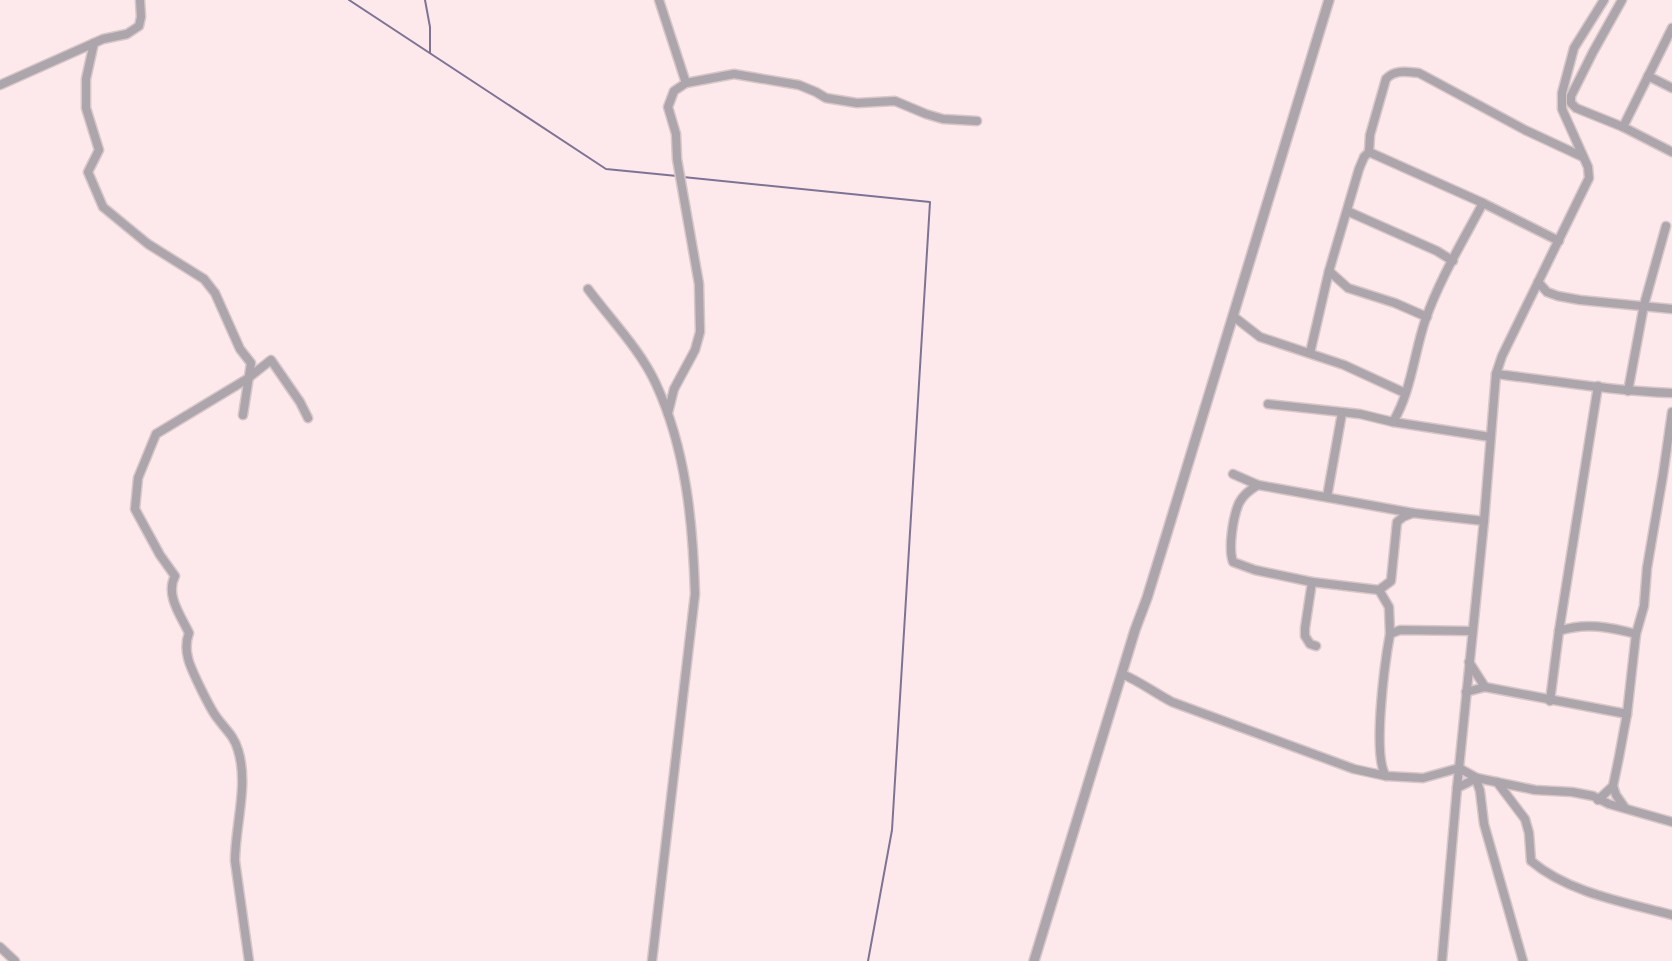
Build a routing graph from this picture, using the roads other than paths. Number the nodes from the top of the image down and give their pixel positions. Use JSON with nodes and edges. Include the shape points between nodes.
{"nodes":[{"id":1,"x":140,"y":0,"type":"edge"},
{"id":2,"x":659,"y":0,"type":"edge"},
{"id":3,"x":1329,"y":0,"type":"edge"},
{"id":4,"x":1604,"y":0,"type":"edge"},
{"id":5,"x":1622,"y":0,"type":"edge"},
{"id":6,"x":1672,"y":28,"type":"edge"},
{"id":7,"x":94,"y":43,"type":"junction"},
{"id":8,"x":1648,"y":76,"type":"junction"},
{"id":9,"x":686,"y":83,"type":"junction"},
{"id":10,"x":0,"y":85,"type":"edge"},
{"id":11,"x":1672,"y":88,"type":"edge"},
{"id":12,"x":977,"y":121,"type":"dead end"},
{"id":13,"x":1623,"y":127,"type":"junction"},
{"id":14,"x":1369,"y":152,"type":"junction"},
{"id":15,"x":1672,"y":152,"type":"edge"},
{"id":16,"x":1583,"y":157,"type":"junction"},
{"id":17,"x":1483,"y":203,"type":"junction"},
{"id":18,"x":1347,"y":211,"type":"junction"},
{"id":19,"x":1666,"y":226,"type":"dead end"},
{"id":20,"x":1559,"y":241,"type":"junction"},
{"id":21,"x":1453,"y":261,"type":"junction"},
{"id":22,"x":1329,"y":271,"type":"junction"},
{"id":23,"x":1538,"y":282,"type":"junction"},
{"id":24,"x":588,"y":289,"type":"dead end"},
{"id":25,"x":1644,"y":305,"type":"junction"},
{"id":26,"x":1672,"y":309,"type":"edge"},
{"id":27,"x":1233,"y":316,"type":"junction"},
{"id":28,"x":1427,"y":317,"type":"junction"},
{"id":29,"x":1310,"y":353,"type":"junction"},
{"id":30,"x":1496,"y":374,"type":"junction"},
{"id":31,"x":247,"y":379,"type":"junction"},
{"id":32,"x":1598,"y":386,"type":"junction"},
{"id":33,"x":1628,"y":391,"type":"junction"},
{"id":34,"x":1405,"y":393,"type":"junction"},
{"id":35,"x":1672,"y":393,"type":"edge"},
{"id":36,"x":1268,"y":404,"type":"dead end"},
{"id":37,"x":1403,"y":407,"type":"junction"},
{"id":38,"x":1672,"y":412,"type":"edge"},
{"id":39,"x":1342,"y":413,"type":"junction"},
{"id":40,"x":243,"y":415,"type":"dead end"},
{"id":41,"x":667,"y":415,"type":"junction"},
{"id":42,"x":308,"y":418,"type":"dead end"},
{"id":43,"x":1393,"y":422,"type":"junction"},
{"id":44,"x":1414,"y":425,"type":"junction"},
{"id":45,"x":1490,"y":437,"type":"junction"},
{"id":46,"x":1233,"y":474,"type":"dead end"},
{"id":47,"x":1258,"y":485,"type":"junction"},
{"id":48,"x":1327,"y":497,"type":"junction"},
{"id":49,"x":1413,"y":513,"type":"junction"},
{"id":50,"x":1484,"y":521,"type":"junction"},
{"id":51,"x":1391,"y":581,"type":"junction"},
{"id":52,"x":1312,"y":582,"type":"junction"},
{"id":53,"x":1379,"y":590,"type":"junction"},
{"id":54,"x":1389,"y":607,"type":"junction"},
{"id":55,"x":1390,"y":621,"type":"junction"},
{"id":56,"x":1400,"y":630,"type":"junction"},
{"id":57,"x":1472,"y":631,"type":"junction"},
{"id":58,"x":1559,"y":631,"type":"junction"},
{"id":59,"x":1390,"y":634,"type":"junction"},
{"id":60,"x":1636,"y":634,"type":"junction"},
{"id":61,"x":1316,"y":646,"type":"dead end"},
{"id":62,"x":1469,"y":662,"type":"junction"},
{"id":63,"x":1122,"y":674,"type":"junction"},
{"id":64,"x":1485,"y":687,"type":"junction"},
{"id":65,"x":1466,"y":692,"type":"junction"},
{"id":66,"x":1550,"y":701,"type":"junction"},
{"id":67,"x":1627,"y":714,"type":"junction"},
{"id":68,"x":1459,"y":768,"type":"junction"},
{"id":69,"x":1386,"y":776,"type":"junction"},
{"id":70,"x":1477,"y":778,"type":"junction"},
{"id":71,"x":1497,"y":782,"type":"junction"},
{"id":72,"x":1613,"y":786,"type":"junction"},
{"id":73,"x":1457,"y":788,"type":"junction"},
{"id":74,"x":1598,"y":800,"type":"junction"},
{"id":75,"x":1625,"y":808,"type":"junction"},
{"id":76,"x":1672,"y":822,"type":"edge"},
{"id":77,"x":1672,"y":915,"type":"edge"},
{"id":78,"x":0,"y":947,"type":"edge"},
{"id":79,"x":15,"y":961,"type":"edge"},
{"id":80,"x":249,"y":961,"type":"edge"},
{"id":81,"x":652,"y":961,"type":"edge"},
{"id":82,"x":1034,"y":961,"type":"edge"},
{"id":83,"x":1442,"y":961,"type":"edge"},
{"id":84,"x":1523,"y":961,"type":"edge"}],
"edges":[{"from":1,"to":7,"type":"street","via":[[139,26]]},
{"from":2,"to":9,"type":"street"},
{"from":3,"to":27,"type":"street"},
{"from":4,"to":16,"type":"street","via":[[1574,48],[1562,93],[1562,109]]},
{"from":5,"to":13,"type":"street","via":[[1570,100],[1576,108]]},
{"from":6,"to":8,"type":"street"},
{"from":7,"to":10,"type":"street"},
{"from":7,"to":31,"type":"street","via":[[86,108],[99,150],[88,172],[103,207],[148,244],[204,279],[251,363]]},
{"from":8,"to":11,"type":"street"},
{"from":8,"to":13,"type":"street"},
{"from":9,"to":12,"type":"street","via":[[734,74],[799,85],[826,98],[895,101],[943,119]]},
{"from":9,"to":41,"type":"street","via":[[674,91],[668,107],[699,284],[700,332]]},
{"from":13,"to":15,"type":"street"},
{"from":14,"to":16,"type":"street","via":[[1386,79],[1402,71],[1419,73]]},
{"from":14,"to":17,"type":"street"},
{"from":14,"to":18,"type":"street"},
{"from":16,"to":20,"type":"street","via":[[1589,178]]},
{"from":17,"to":20,"type":"street"},
{"from":17,"to":21,"type":"street"},
{"from":18,"to":21,"type":"street"},
{"from":18,"to":22,"type":"street"},
{"from":19,"to":25,"type":"street"},
{"from":20,"to":23,"type":"street"},
{"from":21,"to":28,"type":"street"},
{"from":22,"to":28,"type":"street","via":[[1348,288]]},
{"from":22,"to":29,"type":"street"},
{"from":23,"to":25,"type":"street","via":[[1558,296]]},
{"from":23,"to":30,"type":"street"},
{"from":24,"to":41,"type":"street","via":[[640,355]]},
{"from":25,"to":26,"type":"street"},
{"from":25,"to":33,"type":"street"},
{"from":27,"to":29,"type":"street","via":[[1260,337]]},
{"from":27,"to":63,"type":"street"},
{"from":28,"to":34,"type":"street"},
{"from":29,"to":34,"type":"street"},
{"from":30,"to":32,"type":"street"},
{"from":30,"to":45,"type":"street"},
{"from":31,"to":40,"type":"street"},
{"from":31,"to":42,"type":"street","via":[[271,360]]},
{"from":31,"to":80,"type":"street","via":[[156,434],[138,478],[135,509],[175,576],[173,599],[189,633],[188,658],[239,751],[243,780],[235,861]]},
{"from":32,"to":33,"type":"street"},
{"from":32,"to":58,"type":"street"},
{"from":33,"to":35,"type":"street"},
{"from":34,"to":37,"type":"street"},
{"from":36,"to":39,"type":"street"},
{"from":37,"to":43,"type":"street"},
{"from":37,"to":44,"type":"street"},
{"from":38,"to":60,"type":"street"},
{"from":39,"to":43,"type":"street"},
{"from":39,"to":48,"type":"street"},
{"from":41,"to":81,"type":"street","via":[[683,472],[695,594]]},
{"from":43,"to":44,"type":"street"},
{"from":44,"to":45,"type":"street"},
{"from":45,"to":50,"type":"street"},
{"from":46,"to":47,"type":"street"},
{"from":47,"to":48,"type":"street"},
{"from":47,"to":52,"type":"street","via":[[1239,503],[1231,559],[1255,570]]},
{"from":48,"to":49,"type":"street"},
{"from":49,"to":50,"type":"street"},
{"from":49,"to":51,"type":"street","via":[[1397,522]]},
{"from":50,"to":57,"type":"street"},
{"from":51,"to":53,"type":"street"},
{"from":51,"to":54,"type":"street"},
{"from":52,"to":53,"type":"street"},
{"from":52,"to":61,"type":"street","via":[[1305,636]]},
{"from":53,"to":54,"type":"street"},
{"from":54,"to":55,"type":"street"},
{"from":55,"to":56,"type":"street"},
{"from":55,"to":59,"type":"street"},
{"from":56,"to":57,"type":"street"},
{"from":56,"to":59,"type":"street"},
{"from":57,"to":62,"type":"street"},
{"from":58,"to":60,"type":"street","via":[[1575,625]]},
{"from":58,"to":66,"type":"street"},
{"from":59,"to":69,"type":"street","via":[[1381,722],[1381,769]]},
{"from":60,"to":67,"type":"street"},
{"from":62,"to":64,"type":"street"},
{"from":62,"to":65,"type":"street"},
{"from":63,"to":69,"type":"street","via":[[1172,702],[1341,765]]},
{"from":63,"to":82,"type":"street"},
{"from":64,"to":65,"type":"street"},
{"from":64,"to":66,"type":"street"},
{"from":65,"to":68,"type":"street"},
{"from":66,"to":67,"type":"street"},
{"from":67,"to":72,"type":"street"},
{"from":68,"to":69,"type":"street","via":[[1423,778]]},
{"from":68,"to":70,"type":"street"},
{"from":68,"to":73,"type":"street"},
{"from":70,"to":71,"type":"street"},
{"from":70,"to":73,"type":"street"},
{"from":70,"to":84,"type":"street","via":[[1484,824]]},
{"from":71,"to":74,"type":"street"},
{"from":71,"to":77,"type":"street","via":[[1525,819],[1531,861],[1544,873],[1598,895]]},
{"from":72,"to":74,"type":"street"},
{"from":72,"to":75,"type":"street"},
{"from":73,"to":83,"type":"street"},
{"from":74,"to":75,"type":"street"},
{"from":75,"to":76,"type":"street"},
{"from":78,"to":79,"type":"street"}]}
